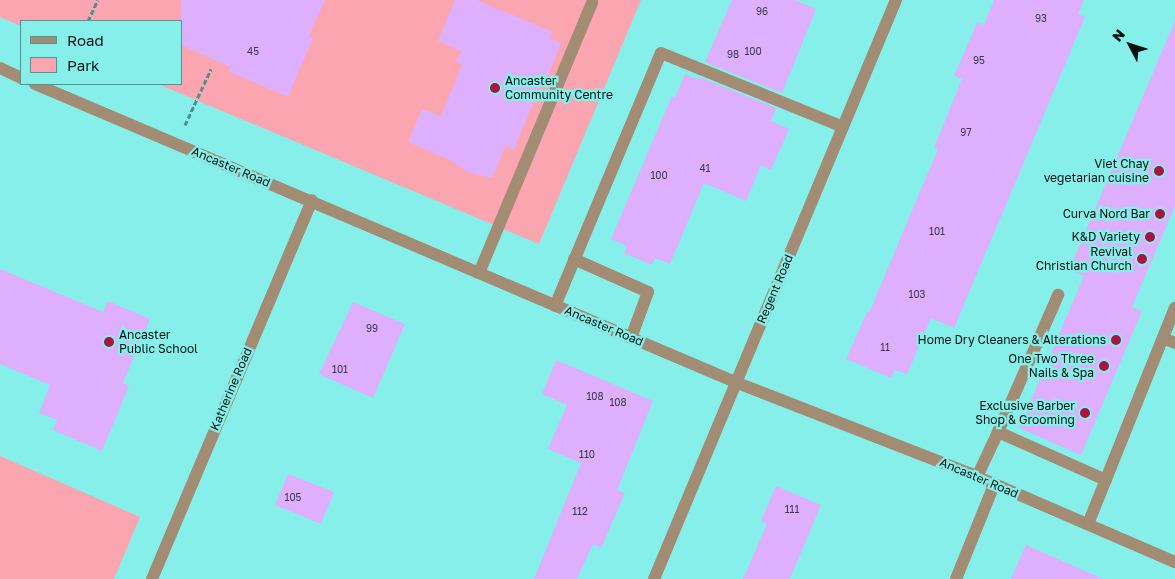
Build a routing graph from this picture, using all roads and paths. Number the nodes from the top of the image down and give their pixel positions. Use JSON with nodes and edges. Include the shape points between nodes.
{"nodes":[{"id":1,"x":98,"y":0,"type":"edge"},
{"id":2,"x":896,"y":0,"type":"edge"},
{"id":3,"x":592,"y":3,"type":"dead end"},
{"id":4,"x":88,"y":20,"type":"edge"},
{"id":5,"x":0,"y":68,"type":"edge"},
{"id":6,"x":212,"y":69,"type":"dead end"},
{"id":7,"x":20,"y":78,"type":"edge"},
{"id":8,"x":37,"y":85,"type":"edge"},
{"id":9,"x":843,"y":127,"type":"junction"},
{"id":10,"x":176,"y":144,"type":"junction"},
{"id":11,"x":312,"y":200,"type":"junction"},
{"id":12,"x":574,"y":259,"type":"junction"},
{"id":13,"x":479,"y":273,"type":"junction"},
{"id":14,"x":1058,"y":295,"type":"dead end"},
{"id":15,"x":555,"y":306,"type":"junction"},
{"id":16,"x":1175,"y":308,"type":"edge"},
{"id":17,"x":631,"y":338,"type":"junction"},
{"id":18,"x":1163,"y":338,"type":"junction"},
{"id":19,"x":1175,"y":343,"type":"edge"},
{"id":20,"x":735,"y":382,"type":"junction"},
{"id":21,"x":998,"y":432,"type":"junction"},
{"id":22,"x":977,"y":477,"type":"junction"},
{"id":23,"x":1106,"y":480,"type":"junction"},
{"id":24,"x":994,"y":484,"type":"junction"},
{"id":25,"x":1088,"y":524,"type":"junction"},
{"id":26,"x":1175,"y":562,"type":"edge"},
{"id":27,"x":152,"y":579,"type":"edge"},
{"id":28,"x":654,"y":579,"type":"edge"},
{"id":29,"x":956,"y":579,"type":"edge"}],
"edges":[{"from":1,"to":4,"type":"path"},
{"from":2,"to":9,"type":"street","name":"Regent Road"},
{"from":3,"to":13,"type":"street"},
{"from":5,"to":7,"type":"street"},
{"from":6,"to":10,"type":"path"},
{"from":8,"to":10,"type":"street","name":"Ancaster Road"},
{"from":9,"to":12,"type":"street","via":[[661,53]]},
{"from":9,"to":20,"type":"street","name":"Regent Road"},
{"from":10,"to":11,"type":"street","name":"Ancaster Road"},
{"from":11,"to":13,"type":"street","name":"Ancaster Road"},
{"from":11,"to":27,"type":"street","name":"Katherine Road"},
{"from":12,"to":15,"type":"street"},
{"from":12,"to":17,"type":"street","via":[[648,292]]},
{"from":13,"to":15,"type":"street","name":"Ancaster Road"},
{"from":14,"to":21,"type":"street"},
{"from":15,"to":17,"type":"street","name":"Ancaster Road"},
{"from":16,"to":18,"type":"street"},
{"from":17,"to":20,"type":"street","name":"Ancaster Road"},
{"from":18,"to":19,"type":"street"},
{"from":18,"to":23,"type":"street"},
{"from":20,"to":22,"type":"street","name":"Ancaster Road"},
{"from":20,"to":28,"type":"street","name":"Regent Road"},
{"from":21,"to":22,"type":"street"},
{"from":21,"to":23,"type":"street"},
{"from":22,"to":24,"type":"street","name":"Ancaster Road"},
{"from":23,"to":25,"type":"street"},
{"from":24,"to":25,"type":"street","name":"Ancaster Road"},
{"from":24,"to":29,"type":"street"},
{"from":25,"to":26,"type":"street","name":"Ancaster Road"}]}
